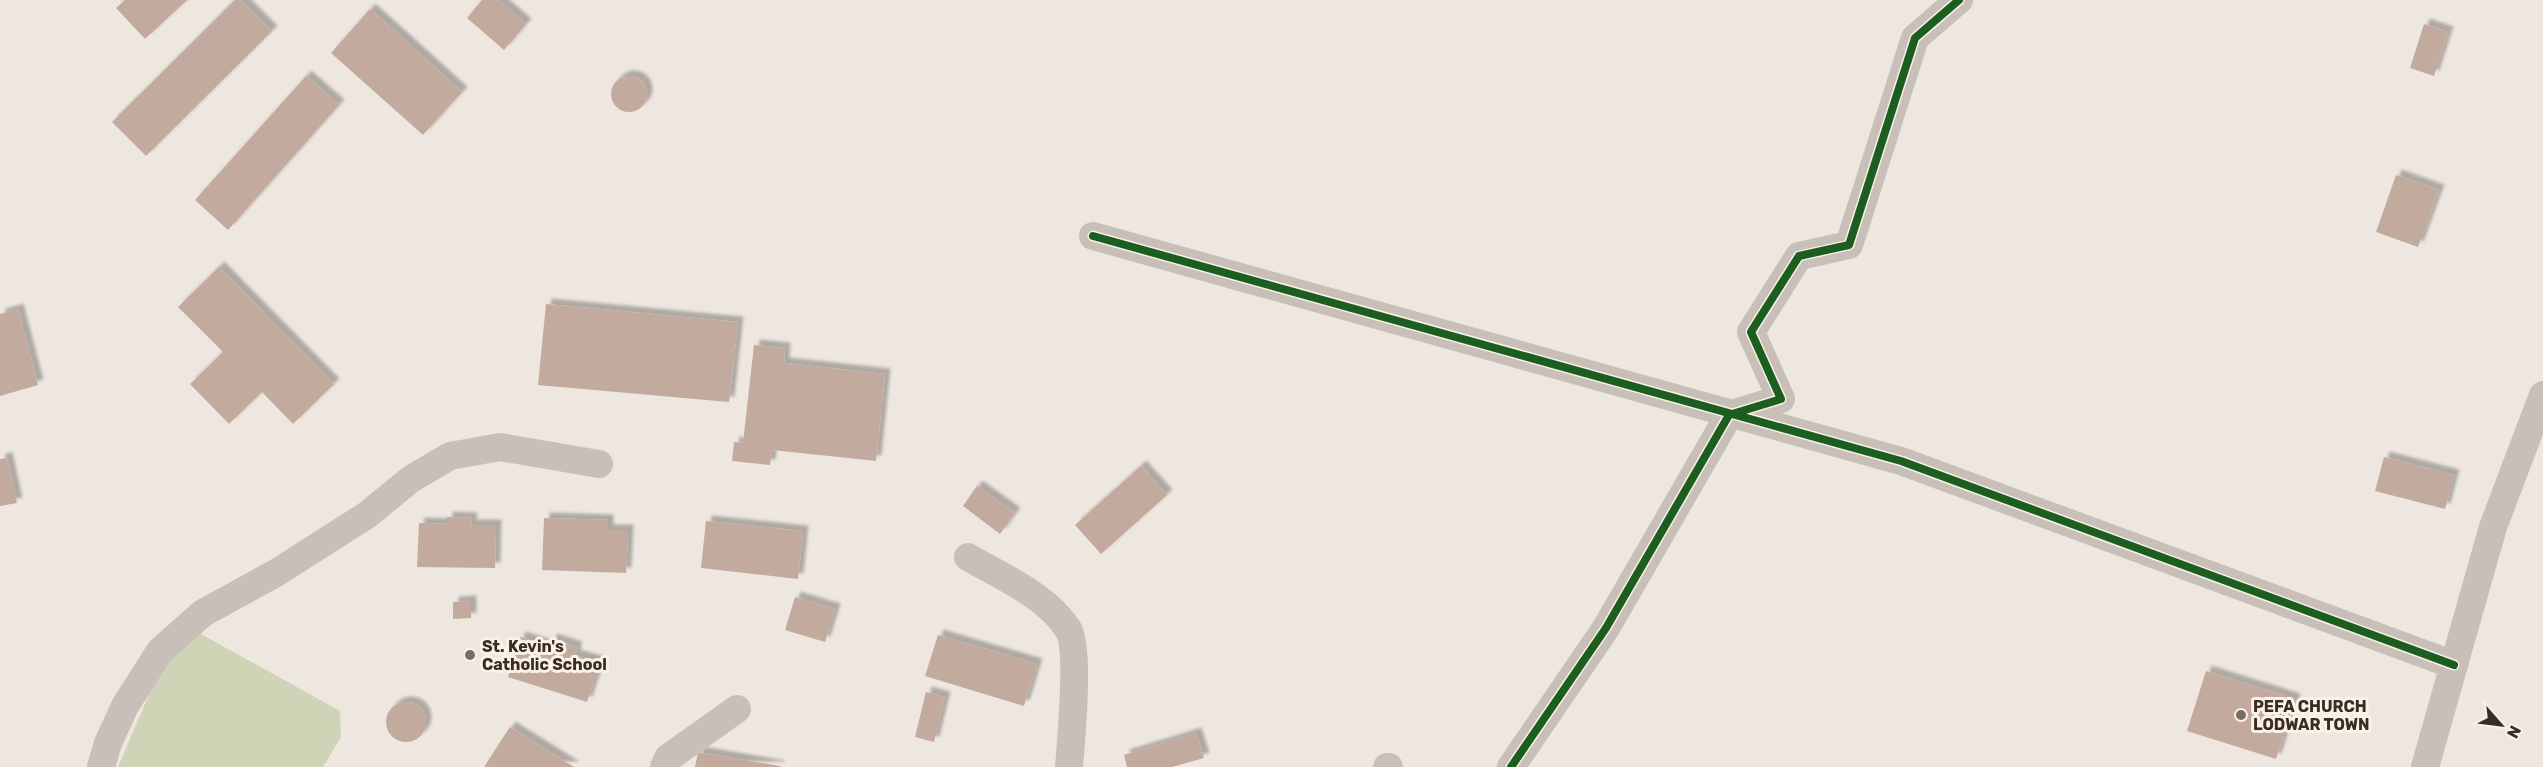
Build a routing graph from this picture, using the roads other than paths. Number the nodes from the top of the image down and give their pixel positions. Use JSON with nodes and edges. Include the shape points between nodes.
{"nodes":[{"id":1,"x":1959,"y":0,"type":"edge"},
{"id":2,"x":1093,"y":236,"type":"dead end"},
{"id":3,"x":2543,"y":395,"type":"edge"},
{"id":4,"x":1729,"y":415,"type":"junction"},
{"id":5,"x":599,"y":464,"type":"dead end"},
{"id":6,"x":968,"y":557,"type":"dead end"},
{"id":7,"x":2454,"y":664,"type":"junction"},
{"id":8,"x":738,"y":709,"type":"dead end"},
{"id":9,"x":101,"y":767,"type":"edge"},
{"id":10,"x":664,"y":767,"type":"edge"},
{"id":11,"x":1070,"y":767,"type":"edge"},
{"id":12,"x":1511,"y":767,"type":"edge"},
{"id":13,"x":2425,"y":767,"type":"edge"}],
"edges":[{"from":1,"to":4,"type":"street","via":[[1915,38],[1849,245],[1799,256],[1751,332],[1781,399]]},
{"from":2,"to":4,"type":"street"},
{"from":3,"to":7,"type":"street","via":[[2493,526]]},
{"from":4,"to":7,"type":"street","via":[[1901,461]]},
{"from":4,"to":12,"type":"street","via":[[1606,628]]},
{"from":5,"to":9,"type":"street","via":[[500,447],[450,456],[411,479],[358,521],[203,613],[160,651],[125,706]]},
{"from":6,"to":11,"type":"street","via":[[1048,605],[1070,631],[1074,672]]},
{"from":7,"to":13,"type":"street"},
{"from":8,"to":10,"type":"street","via":[[668,758]]}]}
